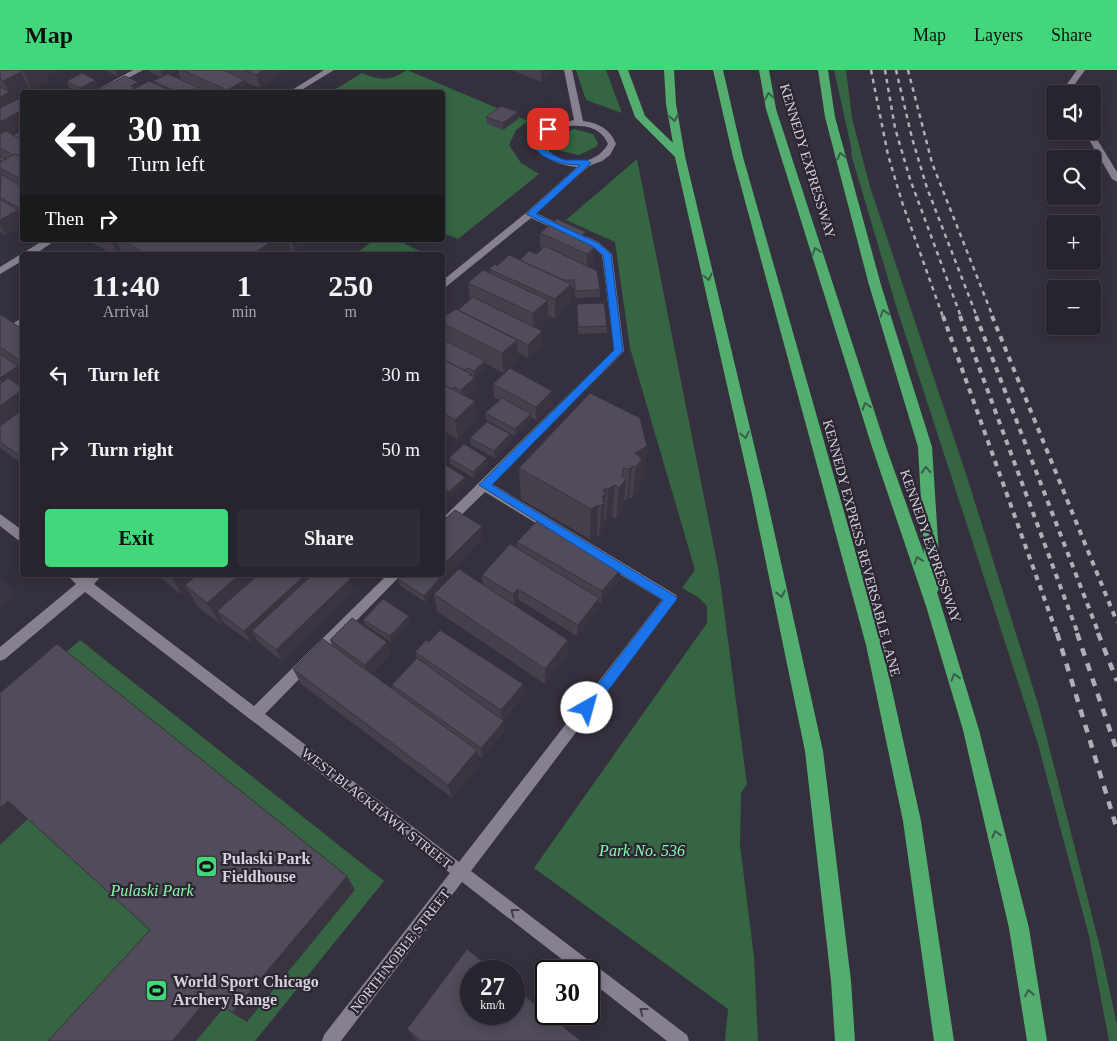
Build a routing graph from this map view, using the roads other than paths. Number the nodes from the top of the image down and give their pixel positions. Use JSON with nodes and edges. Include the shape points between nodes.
{"nodes":[{"id":1,"x":139,"y":70,"type":"edge"},
{"id":2,"x":330,"y":70,"type":"edge"},
{"id":3,"x":568,"y":70,"type":"edge"},
{"id":4,"x":623,"y":70,"type":"edge"},
{"id":5,"x":669,"y":70,"type":"edge"},
{"id":6,"x":718,"y":70,"type":"edge"},
{"id":7,"x":764,"y":70,"type":"edge"},
{"id":8,"x":823,"y":70,"type":"edge"},
{"id":9,"x":1081,"y":70,"type":"edge"},
{"id":10,"x":1070,"y":85,"type":"edge"},
{"id":11,"x":102,"y":90,"type":"edge"},
{"id":12,"x":296,"y":90,"type":"edge"},
{"id":13,"x":579,"y":122,"type":"junction"},
{"id":14,"x":1094,"y":140,"type":"edge"},
{"id":15,"x":680,"y":156,"type":"junction"},
{"id":16,"x":587,"y":163,"type":"junction"},
{"id":17,"x":1117,"y":178,"type":"edge"},
{"id":18,"x":530,"y":214,"type":"junction"},
{"id":19,"x":48,"y":242,"type":"edge"},
{"id":20,"x":32,"y":252,"type":"edge"},
{"id":21,"x":20,"y":259,"type":"edge"},
{"id":22,"x":0,"y":271,"type":"edge"},
{"id":23,"x":445,"y":285,"type":"edge"},
{"id":24,"x":484,"y":485,"type":"junction"},
{"id":25,"x":0,"y":519,"type":"edge"},
{"id":26,"x":445,"y":524,"type":"edge"},
{"id":27,"x":20,"y":534,"type":"edge"},
{"id":28,"x":393,"y":577,"type":"edge"},
{"id":29,"x":91,"y":580,"type":"edge"},
{"id":30,"x":934,"y":606,"type":"junction"},
{"id":31,"x":0,"y":655,"type":"edge"},
{"id":32,"x":255,"y":714,"type":"junction"},
{"id":33,"x":461,"y":872,"type":"junction"},
{"id":34,"x":330,"y":1041,"type":"edge"},
{"id":35,"x":681,"y":1041,"type":"edge"},
{"id":36,"x":845,"y":1041,"type":"edge"},
{"id":37,"x":944,"y":1041,"type":"edge"},
{"id":38,"x":1037,"y":1041,"type":"edge"}],
"edges":[{"from":1,"to":11,"type":"street"},
{"from":2,"to":12,"type":"street"},
{"from":3,"to":13,"type":"street"},
{"from":4,"to":15,"type":"highway","via":[[640,117]]},
{"from":5,"to":15,"type":"highway","one_way":true},
{"from":6,"to":37,"type":"highway","name":"KENNEDY EXPRESS REVERSABLE LANE","via":[[738,157],[874,645],[912,821]]},
{"from":30,"to":7,"type":"highway","name":"KENNEDY EXPRESSWAY","one_way":true,"via":[[879,447],[771,109]]},
{"from":30,"to":8,"type":"highway","one_way":true,"via":[[925,447],[875,285],[830,117]]},
{"from":9,"to":10,"type":"street"},
{"from":13,"to":16,"type":"street","via":[[606,132],[612,144],[605,155]]},
{"from":13,"to":16,"type":"street","via":[[548,129],[541,135],[540,148],[544,154],[563,163]]},
{"from":14,"to":17,"type":"street"},
{"from":15,"to":36,"type":"highway","one_way":true,"via":[[759,495],[814,751]]},
{"from":16,"to":18,"type":"street"},
{"from":18,"to":23,"type":"street"},
{"from":18,"to":24,"type":"street","via":[[595,244],[607,254],[619,351]]},
{"from":19,"to":20,"type":"street"},
{"from":21,"to":22,"type":"street"},
{"from":24,"to":26,"type":"street"},
{"from":24,"to":33,"type":"street","name":"NORTH NOBLE STREET","via":[[671,599]]},
{"from":25,"to":27,"type":"street"},
{"from":28,"to":32,"type":"street"},
{"from":29,"to":31,"type":"street"},
{"from":29,"to":32,"type":"street","name":"WEST BLACKHAWK STREET"},
{"from":38,"to":30,"type":"highway","name":"KENNEDY EXPRESSWAY","one_way":true,"via":[[1019,928],[972,730]]},
{"from":32,"to":33,"type":"street","name":"WEST BLACKHAWK STREET"},
{"from":33,"to":34,"type":"street","name":"NORTH NOBLE STREET"},
{"from":35,"to":33,"type":"street","name":"WEST BLACKHAWK STREET","one_way":true}]}
